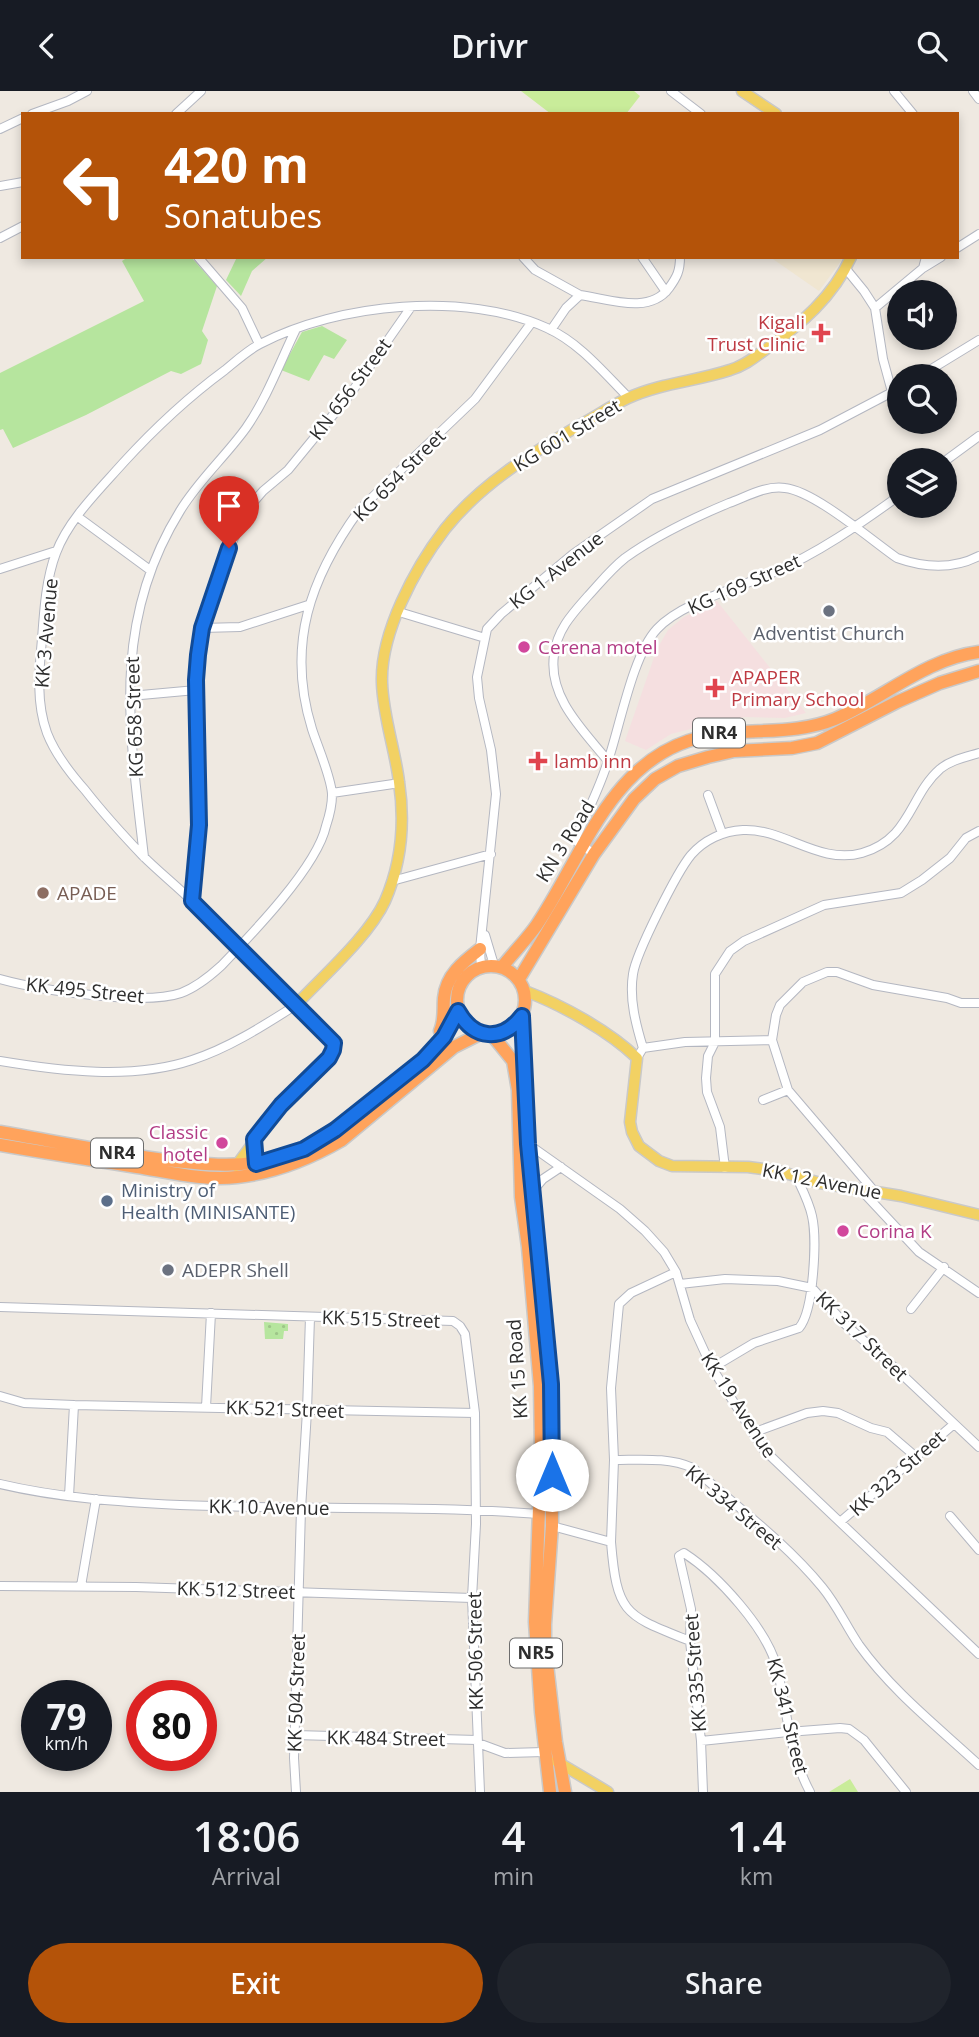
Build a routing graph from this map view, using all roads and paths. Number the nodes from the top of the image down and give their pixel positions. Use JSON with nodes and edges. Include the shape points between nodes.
{"nodes":[{"id":1,"x":87,"y":91,"type":"edge"},
{"id":2,"x":201,"y":91,"type":"edge"},
{"id":3,"x":671,"y":91,"type":"edge"},
{"id":4,"x":742,"y":91,"type":"edge"},
{"id":5,"x":894,"y":91,"type":"edge"},
{"id":6,"x":973,"y":91,"type":"edge"},
{"id":7,"x":979,"y":99,"type":"edge"},
{"id":8,"x":38,"y":112,"type":"edge"},
{"id":9,"x":178,"y":112,"type":"edge"},
{"id":10,"x":698,"y":112,"type":"edge"},
{"id":11,"x":773,"y":112,"type":"edge"},
{"id":12,"x":911,"y":112,"type":"edge"},
{"id":13,"x":21,"y":119,"type":"edge"},
{"id":14,"x":0,"y":129,"type":"edge"},
{"id":15,"x":21,"y":182,"type":"edge"},
{"id":16,"x":0,"y":186,"type":"edge"},
{"id":17,"x":21,"y":227,"type":"edge"},
{"id":18,"x":979,"y":234,"type":"edge"},
{"id":19,"x":2,"y":236,"type":"edge"},
{"id":20,"x":959,"y":247,"type":"edge"},
{"id":21,"x":200,"y":259,"type":"edge"},
{"id":22,"x":525,"y":259,"type":"edge"},
{"id":23,"x":643,"y":259,"type":"edge"},
{"id":24,"x":680,"y":259,"type":"edge"},
{"id":25,"x":850,"y":259,"type":"edge"},
{"id":26,"x":925,"y":259,"type":"edge"},
{"id":27,"x":938,"y":259,"type":"edge"},
{"id":28,"x":923,"y":268,"type":"junction"},
{"id":29,"x":846,"y":269,"type":"junction"},
{"id":30,"x":666,"y":292,"type":"junction"},
{"id":31,"x":580,"y":295,"type":"junction"},
{"id":32,"x":411,"y":307,"type":"junction"},
{"id":33,"x":875,"y":308,"type":"junction"},
{"id":34,"x":532,"y":322,"type":"junction"},
{"id":35,"x":296,"y":328,"type":"junction"},
{"id":36,"x":551,"y":330,"type":"junction"},
{"id":37,"x":979,"y":340,"type":"edge"},
{"id":38,"x":259,"y":344,"type":"junction"},
{"id":39,"x":940,"y":364,"type":"edge"},
{"id":40,"x":887,"y":366,"type":"edge"},
{"id":41,"x":887,"y":395,"type":"edge"},
{"id":42,"x":628,"y":397,"type":"junction"},
{"id":43,"x":979,"y":436,"type":"edge"},
{"id":44,"x":957,"y":452,"type":"edge"},
{"id":45,"x":887,"y":504,"type":"edge"},
{"id":46,"x":78,"y":517,"type":"junction"},
{"id":47,"x":853,"y":528,"type":"junction"},
{"id":48,"x":56,"y":551,"type":"junction"},
{"id":49,"x":979,"y":556,"type":"edge"},
{"id":50,"x":22,"y":561,"type":"junction"},
{"id":51,"x":52,"y":565,"type":"junction"},
{"id":52,"x":0,"y":569,"type":"edge"},
{"id":53,"x":150,"y":570,"type":"junction"},
{"id":54,"x":308,"y":604,"type":"junction"},
{"id":55,"x":399,"y":612,"type":"junction"},
{"id":56,"x":202,"y":628,"type":"junction"},
{"id":57,"x":485,"y":638,"type":"junction"},
{"id":58,"x":979,"y":652,"type":"edge"},
{"id":59,"x":979,"y":671,"type":"edge"},
{"id":60,"x":196,"y":690,"type":"junction"},
{"id":61,"x":130,"y":696,"type":"junction"},
{"id":62,"x":979,"y":753,"type":"edge"},
{"id":63,"x":608,"y":761,"type":"junction"},
{"id":64,"x":400,"y":783,"type":"junction"},
{"id":65,"x":332,"y":793,"type":"junction"},
{"id":66,"x":708,"y":795,"type":"dead end"},
{"id":67,"x":979,"y":831,"type":"edge"},
{"id":68,"x":722,"y":833,"type":"junction"},
{"id":69,"x":582,"y":846,"type":"junction"},
{"id":70,"x":491,"y":854,"type":"junction"},
{"id":71,"x":594,"y":854,"type":"junction"},
{"id":72,"x":144,"y":857,"type":"junction"},
{"id":73,"x":392,"y":881,"type":"junction"},
{"id":74,"x":192,"y":901,"type":"junction"},
{"id":75,"x":484,"y":925,"type":"junction"},
{"id":76,"x":540,"y":930,"type":"junction"},
{"id":77,"x":238,"y":948,"type":"junction"},
{"id":78,"x":480,"y":949,"type":"junction"},
{"id":79,"x":492,"y":966,"type":"junction"},
{"id":80,"x":0,"y":979,"type":"edge"},
{"id":81,"x":522,"y":985,"type":"junction"},
{"id":82,"x":979,"y":1003,"type":"edge"},
{"id":83,"x":296,"y":1005,"type":"junction"},
{"id":84,"x":458,"y":1011,"type":"junction"},
{"id":85,"x":522,"y":1016,"type":"junction"},
{"id":86,"x":487,"y":1034,"type":"junction"},
{"id":87,"x":772,"y":1040,"type":"junction"},
{"id":88,"x":715,"y":1042,"type":"junction"},
{"id":89,"x":643,"y":1048,"type":"junction"},
{"id":90,"x":637,"y":1058,"type":"junction"},
{"id":91,"x":427,"y":1060,"type":"junction"},
{"id":92,"x":0,"y":1061,"type":"edge"},
{"id":93,"x":789,"y":1090,"type":"junction"},
{"id":94,"x":763,"y":1100,"type":"dead end"},
{"id":95,"x":0,"y":1132,"type":"edge"},
{"id":96,"x":254,"y":1139,"type":"junction"},
{"id":97,"x":528,"y":1144,"type":"junction"},
{"id":98,"x":0,"y":1145,"type":"edge"},
{"id":99,"x":256,"y":1164,"type":"junction"},
{"id":100,"x":561,"y":1167,"type":"junction"},
{"id":101,"x":724,"y":1168,"type":"junction"},
{"id":102,"x":235,"y":1172,"type":"junction"},
{"id":103,"x":796,"y":1176,"type":"junction"},
{"id":104,"x":862,"y":1191,"type":"junction"},
{"id":105,"x":532,"y":1192,"type":"junction"},
{"id":106,"x":875,"y":1192,"type":"junction"},
{"id":107,"x":979,"y":1215,"type":"edge"},
{"id":108,"x":944,"y":1267,"type":"junction"},
{"id":109,"x":676,"y":1272,"type":"junction"},
{"id":110,"x":680,"y":1284,"type":"junction"},
{"id":111,"x":812,"y":1288,"type":"junction"},
{"id":112,"x":979,"y":1293,"type":"edge"},
{"id":113,"x":0,"y":1307,"type":"edge"},
{"id":114,"x":911,"y":1309,"type":"dead end"},
{"id":115,"x":211,"y":1313,"type":"junction"},
{"id":116,"x":310,"y":1317,"type":"junction"},
{"id":117,"x":712,"y":1368,"type":"junction"},
{"id":118,"x":0,"y":1396,"type":"edge"},
{"id":119,"x":74,"y":1405,"type":"junction"},
{"id":120,"x":206,"y":1406,"type":"junction"},
{"id":121,"x":307,"y":1411,"type":"junction"},
{"id":122,"x":475,"y":1413,"type":"junction"},
{"id":123,"x":954,"y":1424,"type":"junction"},
{"id":124,"x":755,"y":1432,"type":"junction"},
{"id":125,"x":979,"y":1447,"type":"edge"},
{"id":126,"x":915,"y":1456,"type":"junction"},
{"id":127,"x":614,"y":1460,"type":"junction"},
{"id":128,"x":0,"y":1484,"type":"edge"},
{"id":129,"x":69,"y":1496,"type":"junction"},
{"id":130,"x":96,"y":1499,"type":"junction"},
{"id":131,"x":301,"y":1509,"type":"junction"},
{"id":132,"x":475,"y":1509,"type":"junction"},
{"id":133,"x":539,"y":1514,"type":"junction"},
{"id":134,"x":950,"y":1516,"type":"dead end"},
{"id":135,"x":840,"y":1521,"type":"junction"},
{"id":136,"x":552,"y":1526,"type":"junction"},
{"id":137,"x":611,"y":1542,"type":"junction"},
{"id":138,"x":979,"y":1550,"type":"edge"},
{"id":139,"x":679,"y":1556,"type":"joint"},
{"id":140,"x":0,"y":1586,"type":"edge"},
{"id":141,"x":81,"y":1586,"type":"junction"},
{"id":142,"x":299,"y":1591,"type":"junction"},
{"id":143,"x":472,"y":1598,"type":"junction"},
{"id":144,"x":690,"y":1641,"type":"junction"},
{"id":145,"x":979,"y":1654,"type":"edge"},
{"id":146,"x":788,"y":1732,"type":"junction"},
{"id":147,"x":295,"y":1735,"type":"junction"},
{"id":148,"x":701,"y":1741,"type":"junction"},
{"id":149,"x":477,"y":1742,"type":"junction"},
{"id":150,"x":544,"y":1752,"type":"junction"},
{"id":151,"x":560,"y":1764,"type":"junction"},
{"id":152,"x":979,"y":1766,"type":"edge"},
{"id":153,"x":296,"y":1792,"type":"edge"},
{"id":154,"x":480,"y":1792,"type":"edge"},
{"id":155,"x":550,"y":1792,"type":"edge"},
{"id":156,"x":565,"y":1792,"type":"edge"},
{"id":157,"x":608,"y":1792,"type":"edge"},
{"id":158,"x":703,"y":1792,"type":"edge"},
{"id":159,"x":810,"y":1792,"type":"edge"},
{"id":160,"x":906,"y":1792,"type":"edge"}],
"edges":[{"from":1,"to":8,"type":"street"},
{"from":2,"to":9,"type":"street"},
{"from":3,"to":10,"type":"street"},
{"from":4,"to":11,"type":"main road"},
{"from":5,"to":12,"type":"street"},
{"from":6,"to":7,"type":"street"},
{"from":13,"to":14,"type":"street"},
{"from":15,"to":16,"type":"street"},
{"from":17,"to":19,"type":"street"},
{"from":18,"to":20,"type":"street"},
{"from":21,"to":38,"type":"street","via":[[242,309]]},
{"from":22,"to":31,"type":"street","via":[[535,270]]},
{"from":23,"to":30,"type":"street"},
{"from":24,"to":30,"type":"street","via":[[679,273]]},
{"from":25,"to":29,"type":"main road","name":"KG 601 Street"},
{"from":26,"to":28,"type":"street"},
{"from":27,"to":28,"type":"street"},
{"from":28,"to":33,"type":"street"},
{"from":29,"to":33,"type":"street"},
{"from":29,"to":42,"type":"main road","name":"KG 601 Street","via":[[810,316],[744,365]]},
{"from":30,"to":31,"type":"street","via":[[643,304]]},
{"from":31,"to":36,"type":"street"},
{"from":32,"to":34,"type":"street","name":"KK 3 Avenue","via":[[486,310]]},
{"from":32,"to":35,"type":"street","name":"KK 3 Avenue","via":[[348,313]]},
{"from":32,"to":56,"type":"street","name":"KN 656 Street","via":[[351,393],[288,470],[250,506],[222,566]]},
{"from":33,"to":40,"type":"street"},
{"from":34,"to":36,"type":"street","name":"KK 3 Avenue"},
{"from":34,"to":54,"type":"street","name":"KG 654 Street","via":[[475,399],[360,509]]},
{"from":35,"to":38,"type":"street","name":"KK 3 Avenue"},
{"from":35,"to":53,"type":"street","name":"KG 658 Street","via":[[256,413],[180,510]]},
{"from":36,"to":42,"type":"street","name":"KK 3 Avenue","via":[[576,347]]},
{"from":37,"to":39,"type":"street"},
{"from":38,"to":46,"type":"street","name":"KK 3 Avenue","via":[[160,423]]},
{"from":41,"to":57,"type":"street","name":"KG 1 Avenue","via":[[820,430],[652,499],[573,554],[500,614]]},
{"from":42,"to":55,"type":"main road","name":"KG 601 Street","via":[[522,459],[476,496],[427,555]]},
{"from":43,"to":44,"type":"street"},
{"from":45,"to":47,"type":"street","name":"KG 169 Street"},
{"from":46,"to":48,"type":"street","name":"KK 3 Avenue"},
{"from":46,"to":53,"type":"street"},
{"from":47,"to":49,"type":"street","via":[[913,564],[941,567]]},
{"from":47,"to":63,"type":"street","name":"KG 169 Street","via":[[797,561],[715,595],[657,629],[638,663]]},
{"from":47,"to":63,"type":"street","via":[[808,494],[782,487],[756,492],[689,520],[615,567],[568,618],[554,657],[557,685],[569,712]]},
{"from":48,"to":50,"type":"street"},
{"from":48,"to":51,"type":"street","name":"KK 3 Avenue"},
{"from":50,"to":51,"type":"street"},
{"from":50,"to":52,"type":"street"},
{"from":51,"to":72,"type":"street","name":"KK 3 Avenue","via":[[39,669],[46,732],[76,780]]},
{"from":53,"to":61,"type":"street","name":"KG 658 Street","via":[[133,638]]},
{"from":54,"to":56,"type":"street","via":[[240,627]]},
{"from":54,"to":65,"type":"street","name":"KG 654 Street","via":[[302,639],[302,694]]},
{"from":55,"to":57,"type":"street"},
{"from":55,"to":64,"type":"main road","name":"KG 601 Street","via":[[388,640],[382,683]]},
{"from":56,"to":60,"type":"street","name":"KN 656 Street"},
{"from":57,"to":70,"type":"street","name":"KG 1 Avenue","via":[[477,677],[496,794]]},
{"from":58,"to":69,"type":"highway","name":"KN 3 Road","number":"NR4","via":[[943,660],[833,720],[711,733],[684,742],[654,758],[624,784]]},
{"from":59,"to":71,"type":"highway","name":"KN 3 Road","number":"NR4","via":[[897,702],[817,743],[734,751],[678,766],[634,799]]},
{"from":60,"to":61,"type":"street"},
{"from":60,"to":74,"type":"street","name":"KN 656 Street","via":[[199,825]]},
{"from":61,"to":72,"type":"street","name":"KG 658 Street"},
{"from":62,"to":68,"type":"street","via":[[939,770],[901,828],[861,853],[823,854],[761,831]]},
{"from":63,"to":69,"type":"street","name":"KG 169 Street","via":[[576,837]]},
{"from":64,"to":65,"type":"street"},
{"from":64,"to":73,"type":"main road","name":"KG 601 Street","via":[[402,828]]},
{"from":65,"to":77,"type":"street","name":"KG 654 Street","via":[[317,851]]},
{"from":66,"to":68,"type":"street"},
{"from":67,"to":88,"type":"street","via":[[901,893],[824,905],[730,950],[715,974]]},
{"from":68,"to":89,"type":"street","via":[[687,862],[635,962],[633,999]]},
{"from":69,"to":71,"type":"street"},
{"from":69,"to":76,"type":"highway","name":"KN 3 Road","number":"NR4"},
{"from":70,"to":73,"type":"street"},
{"from":70,"to":75,"type":"street","name":"KG 1 Avenue"},
{"from":71,"to":76,"type":"highway","name":"KN 3 Road","number":"NR4"},
{"from":72,"to":74,"type":"street","name":"KK 3 Avenue"},
{"from":73,"to":83,"type":"main road","name":"KG 601 Street","via":[[375,919]]},
{"from":74,"to":77,"type":"street","name":"KK 3 Avenue"},
{"from":75,"to":78,"type":"street","name":"KG 1 Avenue"},
{"from":75,"to":79,"type":"street","name":"KG 1 Avenue"},
{"from":76,"to":79,"type":"highway","number":"NR4"},
{"from":76,"to":81,"type":"highway","number":"NR4"},
{"from":77,"to":80,"type":"street","name":"KK 495 Street","via":[[209,978],[167,996],[80,993]]},
{"from":77,"to":83,"type":"street","name":"KK 3 Avenue"},
{"from":78,"to":79,"type":"street","name":"KG 1 Avenue"},
{"from":78,"to":91,"type":"highway","via":[[447,983],[445,1018]]},
{"from":79,"to":81,"type":"highway"},
{"from":79,"to":84,"type":"highway","number":"NR4","via":[[464,978],[458,989]]},
{"from":81,"to":85,"type":"highway","number":"NR4","via":[[526,1003]]},
{"from":81,"to":90,"type":"main road","via":[[605,1032]]},
{"from":82,"to":87,"type":"street","via":[[873,985],[837,972],[820,974],[803,982],[780,1005]]},
{"from":83,"to":92,"type":"street","via":[[229,1045],[163,1068],[131,1072]]},
{"from":83,"to":96,"type":"main road","name":"KK 3 Avenue","via":[[330,1037],[333,1050]]},
{"from":84,"to":86,"type":"highway","via":[[471,1028]]},
{"from":84,"to":91,"type":"highway"},
{"from":85,"to":86,"type":"highway","via":[[504,1032]]},
{"from":85,"to":97,"type":"highway","name":"KK 15 Road","number":"NR5"},
{"from":86,"to":91,"type":"highway"},
{"from":86,"to":133,"type":"highway","name":"KK 15 Road","number":"NR5","via":[[510,1055],[516,1071],[521,1197],[540,1386]]},
{"from":87,"to":88,"type":"street"},
{"from":87,"to":93,"type":"street"},
{"from":88,"to":89,"type":"street"},
{"from":88,"to":101,"type":"street","via":[[708,1056],[706,1092],[720,1127]]},
{"from":89,"to":90,"type":"street"},
{"from":90,"to":101,"type":"main road","name":"KK 12 Avenue","via":[[630,1122],[639,1146],[672,1167]]},
{"from":91,"to":99,"type":"highway","number":"NR4","via":[[304,1149]]},
{"from":91,"to":102,"type":"highway","via":[[342,1140],[273,1170]]},
{"from":93,"to":94,"type":"street"},
{"from":93,"to":106,"type":"street"},
{"from":95,"to":102,"type":"highway","number":"NR4"},
{"from":96,"to":99,"type":"main road"},
{"from":96,"to":102,"type":"main road","name":"KK 3 Avenue"},
{"from":97,"to":100,"type":"street","name":"KK 19 Avenue"},
{"from":97,"to":105,"type":"highway","name":"KK 15 Road","number":"NR5"},
{"from":98,"to":102,"type":"highway","number":"NR4","via":[[171,1174]]},
{"from":99,"to":102,"type":"highway","number":"NR4"},
{"from":100,"to":105,"type":"street"},
{"from":100,"to":109,"type":"street","name":"KK 19 Avenue","via":[[645,1231]]},
{"from":101,"to":103,"type":"main road","name":"KK 12 Avenue","via":[[748,1167]]},
{"from":103,"to":104,"type":"main road","name":"KK 12 Avenue"},
{"from":103,"to":111,"type":"street","via":[[813,1223]]},
{"from":104,"to":106,"type":"main road","name":"KK 12 Avenue"},
{"from":104,"to":108,"type":"street","via":[[919,1252]]},
{"from":105,"to":136,"type":"highway","name":"KK 15 Road","number":"NR5","via":[[551,1384]]},
{"from":106,"to":107,"type":"main road","name":"KK 12 Avenue"},
{"from":108,"to":112,"type":"street"},
{"from":108,"to":114,"type":"street"},
{"from":109,"to":110,"type":"street","name":"KK 19 Avenue"},
{"from":109,"to":127,"type":"street","via":[[631,1293],[619,1304],[611,1388]]},
{"from":110,"to":111,"type":"street","name":"KK 317 Street","via":[[725,1279]]},
{"from":110,"to":117,"type":"street","name":"KK 19 Avenue","via":[[690,1321]]},
{"from":111,"to":117,"type":"street","via":[[800,1328],[754,1343]]},
{"from":111,"to":123,"type":"street","name":"KK 317 Street"},
{"from":113,"to":115,"type":"street","name":"KK 515 Street"},
{"from":115,"to":116,"type":"street","name":"KK 515 Street"},
{"from":115,"to":120,"type":"street"},
{"from":116,"to":121,"type":"street","name":"KK 504 Street"},
{"from":116,"to":122,"type":"street","name":"KK 515 Street","via":[[453,1321],[465,1334]]},
{"from":117,"to":124,"type":"street","name":"KK 19 Avenue"},
{"from":118,"to":119,"type":"street","name":"KK 521 Street","via":[[24,1403]]},
{"from":119,"to":120,"type":"street","name":"KK 521 Street"},
{"from":119,"to":129,"type":"street"},
{"from":120,"to":121,"type":"street","name":"KK 521 Street"},
{"from":121,"to":122,"type":"street","name":"KK 521 Street"},
{"from":121,"to":131,"type":"street","name":"KK 504 Street"},
{"from":122,"to":132,"type":"street"},
{"from":123,"to":125,"type":"street","name":"KK 317 Street"},
{"from":123,"to":126,"type":"street","name":"KK 323 Street"},
{"from":124,"to":126,"type":"street","via":[[807,1413],[838,1413],[887,1432]]},
{"from":124,"to":135,"type":"street","name":"KK 19 Avenue","via":[[764,1450]]},
{"from":126,"to":135,"type":"street","name":"KK 323 Street"},
{"from":127,"to":137,"type":"street"},
{"from":127,"to":152,"type":"street","name":"KK 334 Street","via":[[663,1460],[693,1468],[794,1557],[822,1587],[880,1670]]},
{"from":128,"to":129,"type":"street","name":"KK 10 Avenue"},
{"from":129,"to":130,"type":"street","name":"KK 10 Avenue"},
{"from":130,"to":131,"type":"street","name":"KK 10 Avenue"},
{"from":130,"to":141,"type":"street"},
{"from":131,"to":132,"type":"street","name":"KK 10 Avenue"},
{"from":131,"to":142,"type":"street","name":"KK 504 Street"},
{"from":132,"to":133,"type":"street","name":"KK 10 Avenue"},
{"from":132,"to":143,"type":"street","name":"KK 506 Street"},
{"from":133,"to":150,"type":"highway","name":"KK 15 Road","number":"NR5","via":[[535,1622]]},
{"from":134,"to":138,"type":"street"},
{"from":135,"to":145,"type":"street","name":"KK 19 Avenue"},
{"from":136,"to":137,"type":"street"},
{"from":136,"to":151,"type":"highway","name":"KK 15 Road","number":"NR5","via":[[545,1636]]},
{"from":137,"to":144,"type":"street","via":[[618,1593],[625,1606],[643,1622]]},
{"from":139,"to":144,"type":"street","name":"KK 335 Street","via":[[691,1609]]},
{"from":139,"to":146,"type":"street","name":"KK 341 Street","via":[[684,1553],[707,1572],[769,1644]]},
{"from":140,"to":141,"type":"street","name":"KK 512 Street"},
{"from":141,"to":142,"type":"street","name":"KK 512 Street"},
{"from":142,"to":143,"type":"street","name":"KK 512 Street"},
{"from":142,"to":147,"type":"street","name":"KK 504 Street"},
{"from":143,"to":149,"type":"street","name":"KK 506 Street"},
{"from":144,"to":148,"type":"street","name":"KK 335 Street"},
{"from":146,"to":148,"type":"street"},
{"from":146,"to":159,"type":"street","name":"KK 341 Street"},
{"from":146,"to":160,"type":"street","via":[[849,1729]]},
{"from":147,"to":149,"type":"street","name":"KK 484 Street"},
{"from":147,"to":153,"type":"street","name":"KK 504 Street"},
{"from":148,"to":158,"type":"street","name":"KK 335 Street"},
{"from":149,"to":150,"type":"street","name":"KK 484 Street","via":[[505,1753]]},
{"from":149,"to":154,"type":"street","name":"KK 506 Street"},
{"from":150,"to":151,"type":"main road"},
{"from":150,"to":155,"type":"highway","name":"KK 15 Road","number":"NR5"},
{"from":151,"to":156,"type":"highway","name":"KK 15 Road","number":"NR5"},
{"from":151,"to":157,"type":"main road"}]}
